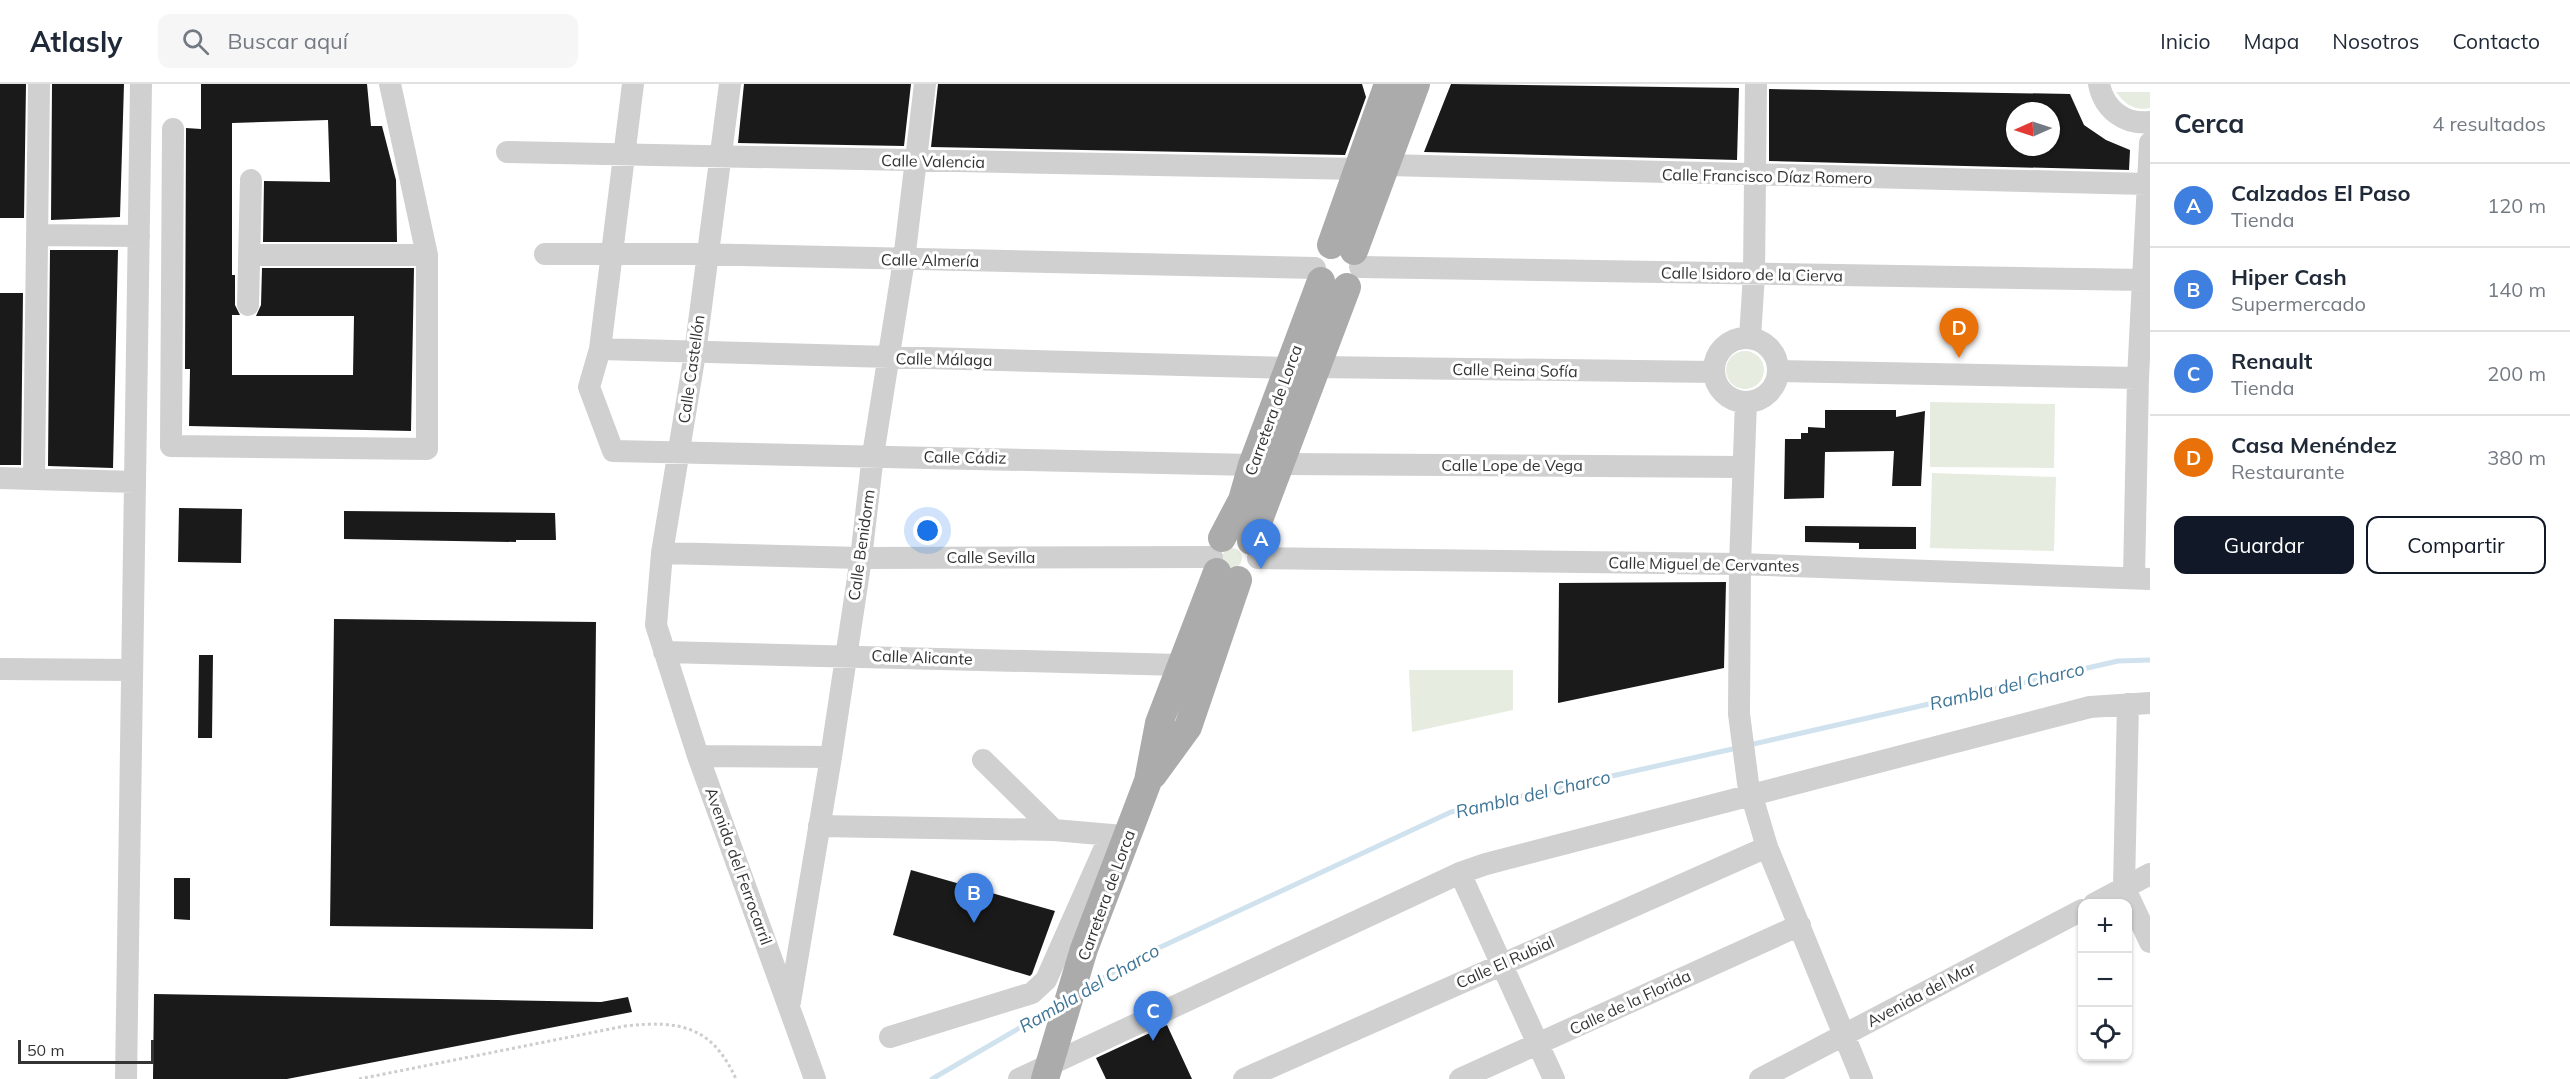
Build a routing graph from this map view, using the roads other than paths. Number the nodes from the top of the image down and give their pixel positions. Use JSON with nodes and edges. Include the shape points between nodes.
{"nodes":[{"id":1,"x":39,"y":84,"type":"edge"},
{"id":2,"x":141,"y":84,"type":"edge"},
{"id":3,"x":390,"y":84,"type":"edge"},
{"id":4,"x":633,"y":84,"type":"edge"},
{"id":5,"x":730,"y":84,"type":"edge"},
{"id":6,"x":925,"y":84,"type":"edge"},
{"id":7,"x":1388,"y":84,"type":"edge"},
{"id":8,"x":1416,"y":84,"type":"edge"},
{"id":9,"x":1756,"y":84,"type":"edge"},
{"id":10,"x":2099,"y":84,"type":"edge"},
{"id":11,"x":2150,"y":122,"type":"edge"},
{"id":12,"x":172,"y":129,"type":"dead end"},
{"id":13,"x":2150,"y":143,"type":"edge"},
{"id":14,"x":507,"y":152,"type":"dead end"},
{"id":15,"x":623,"y":156,"type":"junction"},
{"id":16,"x":722,"y":157,"type":"junction"},
{"id":17,"x":915,"y":160,"type":"junction"},
{"id":18,"x":1387,"y":165,"type":"junction"},
{"id":19,"x":1359,"y":169,"type":"junction"},
{"id":20,"x":1753,"y":176,"type":"junction"},
{"id":21,"x":251,"y":180,"type":"dead end"},
{"id":22,"x":2147,"y":184,"type":"junction"},
{"id":23,"x":38,"y":235,"type":"junction"},
{"id":24,"x":139,"y":236,"type":"junction"},
{"id":25,"x":545,"y":254,"type":"dead end"},
{"id":26,"x":610,"y":254,"type":"junction"},
{"id":27,"x":250,"y":255,"type":"junction"},
{"id":28,"x":427,"y":255,"type":"junction"},
{"id":29,"x":708,"y":255,"type":"junction"},
{"id":30,"x":904,"y":260,"type":"junction"},
{"id":31,"x":1338,"y":266,"type":"junction"},
{"id":32,"x":1754,"y":274,"type":"junction"},
{"id":33,"x":2144,"y":280,"type":"junction"},
{"id":34,"x":248,"y":305,"type":"dead end"},
{"id":35,"x":1750,"y":338,"type":"junction"},
{"id":36,"x":600,"y":349,"type":"junction"},
{"id":37,"x":695,"y":353,"type":"junction"},
{"id":38,"x":887,"y":357,"type":"junction"},
{"id":39,"x":1303,"y":367,"type":"junction"},
{"id":40,"x":1778,"y":371,"type":"junction"},
{"id":41,"x":1714,"y":372,"type":"junction"},
{"id":42,"x":2138,"y":378,"type":"junction"},
{"id":43,"x":1746,"y":402,"type":"junction"},
{"id":44,"x":679,"y":451,"type":"junction"},
{"id":45,"x":873,"y":455,"type":"junction"},
{"id":46,"x":1281,"y":464,"type":"junction"},
{"id":47,"x":1252,"y":465,"type":"junction"},
{"id":48,"x":1743,"y":466,"type":"junction"},
{"id":49,"x":0,"y":478,"type":"edge"},
{"id":50,"x":34,"y":479,"type":"junction"},
{"id":51,"x":135,"y":482,"type":"junction"},
{"id":52,"x":1254,"y":549,"type":"junction"},
{"id":53,"x":662,"y":553,"type":"junction"},
{"id":54,"x":861,"y":558,"type":"junction"},
{"id":55,"x":1222,"y":562,"type":"junction"},
{"id":56,"x":1740,"y":564,"type":"junction"},
{"id":57,"x":2142,"y":578,"type":"edge"},
{"id":58,"x":664,"y":652,"type":"junction"},
{"id":59,"x":846,"y":655,"type":"junction"},
{"id":60,"x":1180,"y":665,"type":"junction"},
{"id":61,"x":0,"y":669,"type":"edge"},
{"id":62,"x":132,"y":670,"type":"junction"},
{"id":63,"x":2139,"y":704,"type":"edge"},
{"id":64,"x":698,"y":756,"type":"junction"},
{"id":65,"x":831,"y":757,"type":"junction"},
{"id":66,"x":983,"y":760,"type":"dead end"},
{"id":67,"x":1149,"y":781,"type":"junction"},
{"id":68,"x":1749,"y":789,"type":"junction"},
{"id":69,"x":819,"y":826,"type":"junction"},
{"id":70,"x":1054,"y":831,"type":"junction"},
{"id":71,"x":1118,"y":836,"type":"junction"},
{"id":72,"x":1767,"y":847,"type":"junction"},
{"id":73,"x":1460,"y":873,"type":"junction"},
{"id":74,"x":2150,"y":874,"type":"edge"},
{"id":75,"x":2124,"y":887,"type":"junction"},
{"id":76,"x":2102,"y":899,"type":"edge"},
{"id":77,"x":2078,"y":912,"type":"edge"},
{"id":78,"x":1800,"y":925,"type":"junction"},
{"id":79,"x":2150,"y":942,"type":"edge"},
{"id":80,"x":1501,"y":963,"type":"junction"},
{"id":81,"x":790,"y":1004,"type":"junction"},
{"id":82,"x":1844,"y":1035,"type":"junction"},
{"id":83,"x":890,"y":1037,"type":"dead end"},
{"id":84,"x":1539,"y":1044,"type":"junction"},
{"id":85,"x":1051,"y":1064,"type":"edge"},
{"id":86,"x":126,"y":1079,"type":"edge"},
{"id":87,"x":815,"y":1079,"type":"edge"},
{"id":88,"x":1018,"y":1079,"type":"edge"},
{"id":89,"x":1244,"y":1079,"type":"edge"},
{"id":90,"x":1460,"y":1079,"type":"edge"},
{"id":91,"x":1554,"y":1079,"type":"edge"},
{"id":92,"x":1760,"y":1079,"type":"edge"},
{"id":93,"x":1862,"y":1079,"type":"edge"}],
"edges":[{"from":1,"to":23,"type":"street"},
{"from":2,"to":24,"type":"street"},
{"from":3,"to":28,"type":"street"},
{"from":4,"to":15,"type":"street"},
{"from":5,"to":16,"type":"street","name":"Calle Castellón"},
{"from":6,"to":17,"type":"street","name":"Calle Benidorm"},
{"from":7,"to":19,"type":"main road","name":"Carretera de Lorca"},
{"from":8,"to":18,"type":"main road","name":"Carretera de Lorca"},
{"from":9,"to":20,"type":"street"},
{"from":10,"to":11,"type":"street","via":[[2115,113],[2130,121]]},
{"from":12,"to":28,"type":"street","via":[[171,446],[426,449]]},
{"from":13,"to":22,"type":"street"},
{"from":14,"to":15,"type":"street","name":"Calle Valencia"},
{"from":15,"to":16,"type":"street","name":"Calle Valencia"},
{"from":15,"to":26,"type":"street"},
{"from":16,"to":17,"type":"street","name":"Calle Valencia"},
{"from":16,"to":29,"type":"street","name":"Calle Castellón"},
{"from":17,"to":19,"type":"street","name":"Calle Valencia"},
{"from":17,"to":30,"type":"street","name":"Calle Benidorm"},
{"from":18,"to":20,"type":"street","name":"Calle Francisco Díaz Romero"},
{"from":18,"to":31,"type":"main road","name":"Carretera de Lorca"},
{"from":19,"to":31,"type":"main road","name":"Carretera de Lorca"},
{"from":20,"to":22,"type":"street","name":"Calle Francisco Díaz Romero"},
{"from":20,"to":32,"type":"street"},
{"from":21,"to":27,"type":"street"},
{"from":22,"to":33,"type":"street"},
{"from":23,"to":24,"type":"street"},
{"from":23,"to":50,"type":"street"},
{"from":24,"to":51,"type":"street"},
{"from":25,"to":26,"type":"street","name":"Calle Almería"},
{"from":26,"to":29,"type":"street","name":"Calle Almería"},
{"from":26,"to":36,"type":"street"},
{"from":27,"to":28,"type":"street"},
{"from":27,"to":34,"type":"street"},
{"from":29,"to":30,"type":"street","name":"Calle Almería"},
{"from":29,"to":37,"type":"street","name":"Calle Castellón"},
{"from":30,"to":31,"type":"street","name":"Calle Almería"},
{"from":30,"to":38,"type":"street","name":"Calle Benidorm"},
{"from":31,"to":32,"type":"street","name":"Calle Isidoro de la Cierva"},
{"from":31,"to":39,"type":"main road","name":"Carretera de Lorca"},
{"from":32,"to":33,"type":"street","name":"Calle Isidoro de la Cierva"},
{"from":32,"to":35,"type":"street"},
{"from":33,"to":42,"type":"street"},
{"from":35,"to":40,"type":"street","via":[[1769,348]]},
{"from":35,"to":41,"type":"street","via":[[1735,340],[1724,347],[1715,361]]},
{"from":36,"to":37,"type":"street","name":"Calle Málaga"},
{"from":36,"to":44,"type":"street","name":"Calle Cádiz","via":[[589,387],[613,451]]},
{"from":37,"to":38,"type":"street","name":"Calle Málaga"},
{"from":37,"to":44,"type":"street","name":"Calle Castellón"},
{"from":38,"to":39,"type":"street","name":"Calle Málaga"},
{"from":38,"to":45,"type":"street","name":"Calle Benidorm"},
{"from":39,"to":41,"type":"street","name":"Calle Reina Sofía"},
{"from":39,"to":46,"type":"main road","name":"Carretera de Lorca"},
{"from":39,"to":47,"type":"main road","name":"Carretera de Lorca"},
{"from":40,"to":42,"type":"street"},
{"from":40,"to":43,"type":"street","via":[[1768,393]]},
{"from":41,"to":43,"type":"street","via":[[1724,394]]},
{"from":42,"to":57,"type":"street"},
{"from":43,"to":48,"type":"street"},
{"from":44,"to":45,"type":"street","name":"Calle Cádiz"},
{"from":44,"to":53,"type":"street","name":"Calle Castellón"},
{"from":45,"to":47,"type":"street","name":"Calle Cádiz"},
{"from":45,"to":54,"type":"street","name":"Calle Benidorm"},
{"from":46,"to":48,"type":"street","name":"Calle Lope de Vega"},
{"from":46,"to":52,"type":"main road","name":"Carretera de Lorca"},
{"from":47,"to":55,"type":"main road","name":"Carretera de Lorca"},
{"from":48,"to":56,"type":"street"},
{"from":49,"to":50,"type":"street"},
{"from":50,"to":51,"type":"street"},
{"from":51,"to":62,"type":"street"},
{"from":52,"to":55,"type":"main road","via":[[1234,534]]},
{"from":52,"to":55,"type":"main road","name":"Carretera de Lorca","via":[[1250,574]]},
{"from":52,"to":56,"type":"street","name":"Calle Miguel de Cervantes"},
{"from":53,"to":54,"type":"street","name":"Calle Sevilla"},
{"from":53,"to":58,"type":"street","name":"Calle Castellón","via":[[656,625]]},
{"from":54,"to":55,"type":"street","name":"Calle Sevilla"},
{"from":54,"to":59,"type":"street","name":"Calle Benidorm"},
{"from":55,"to":60,"type":"main road","name":"Carretera de Lorca"},
{"from":55,"to":67,"type":"main road","name":"Carretera de Lorca","via":[[1188,727]]},
{"from":56,"to":57,"type":"street","name":"Calle Miguel de Cervantes"},
{"from":56,"to":68,"type":"street","via":[[1739,714]]},
{"from":58,"to":59,"type":"street","name":"Calle Alicante"},
{"from":58,"to":64,"type":"street","name":"Avenida del Ferrocarril"},
{"from":59,"to":60,"type":"street","name":"Calle Alicante"},
{"from":59,"to":65,"type":"street","name":"Calle Benidorm"},
{"from":60,"to":67,"type":"main road","name":"Carretera de Lorca","via":[[1160,723]]},
{"from":61,"to":62,"type":"street"},
{"from":62,"to":86,"type":"street"},
{"from":63,"to":68,"type":"street","via":[[2090,707]]},
{"from":63,"to":75,"type":"street"},
{"from":64,"to":65,"type":"street"},
{"from":64,"to":81,"type":"street","name":"Avenida del Ferrocarril"},
{"from":65,"to":69,"type":"street","name":"Calle Benidorm"},
{"from":66,"to":70,"type":"street"},
{"from":67,"to":71,"type":"main road","name":"Carretera de Lorca"},
{"from":68,"to":72,"type":"street"},
{"from":68,"to":73,"type":"street"},
{"from":69,"to":70,"type":"street"},
{"from":69,"to":81,"type":"street","name":"Calle Benidorm"},
{"from":70,"to":71,"type":"street"},
{"from":71,"to":83,"type":"street","via":[[1046,980],[1032,993]]},
{"from":71,"to":85,"type":"main road","name":"Carretera de Lorca"},
{"from":72,"to":78,"type":"street"},
{"from":72,"to":80,"type":"street","name":"Calle El Rubial"},
{"from":73,"to":80,"type":"street"},
{"from":73,"to":85,"type":"street"},
{"from":74,"to":75,"type":"street"},
{"from":75,"to":76,"type":"street"},
{"from":75,"to":79,"type":"street"},
{"from":77,"to":82,"type":"street","name":"Avenida del Mar"},
{"from":78,"to":82,"type":"street"},
{"from":78,"to":84,"type":"street","name":"Calle de la Florida"},
{"from":80,"to":84,"type":"street"},
{"from":80,"to":89,"type":"street","name":"Calle El Rubial"},
{"from":81,"to":87,"type":"street","name":"Avenida del Ferrocarril"},
{"from":82,"to":92,"type":"street","name":"Avenida del Mar"},
{"from":82,"to":93,"type":"street"},
{"from":84,"to":90,"type":"street","name":"Calle de la Florida"},
{"from":84,"to":91,"type":"street"},
{"from":85,"to":88,"type":"street"}]}
